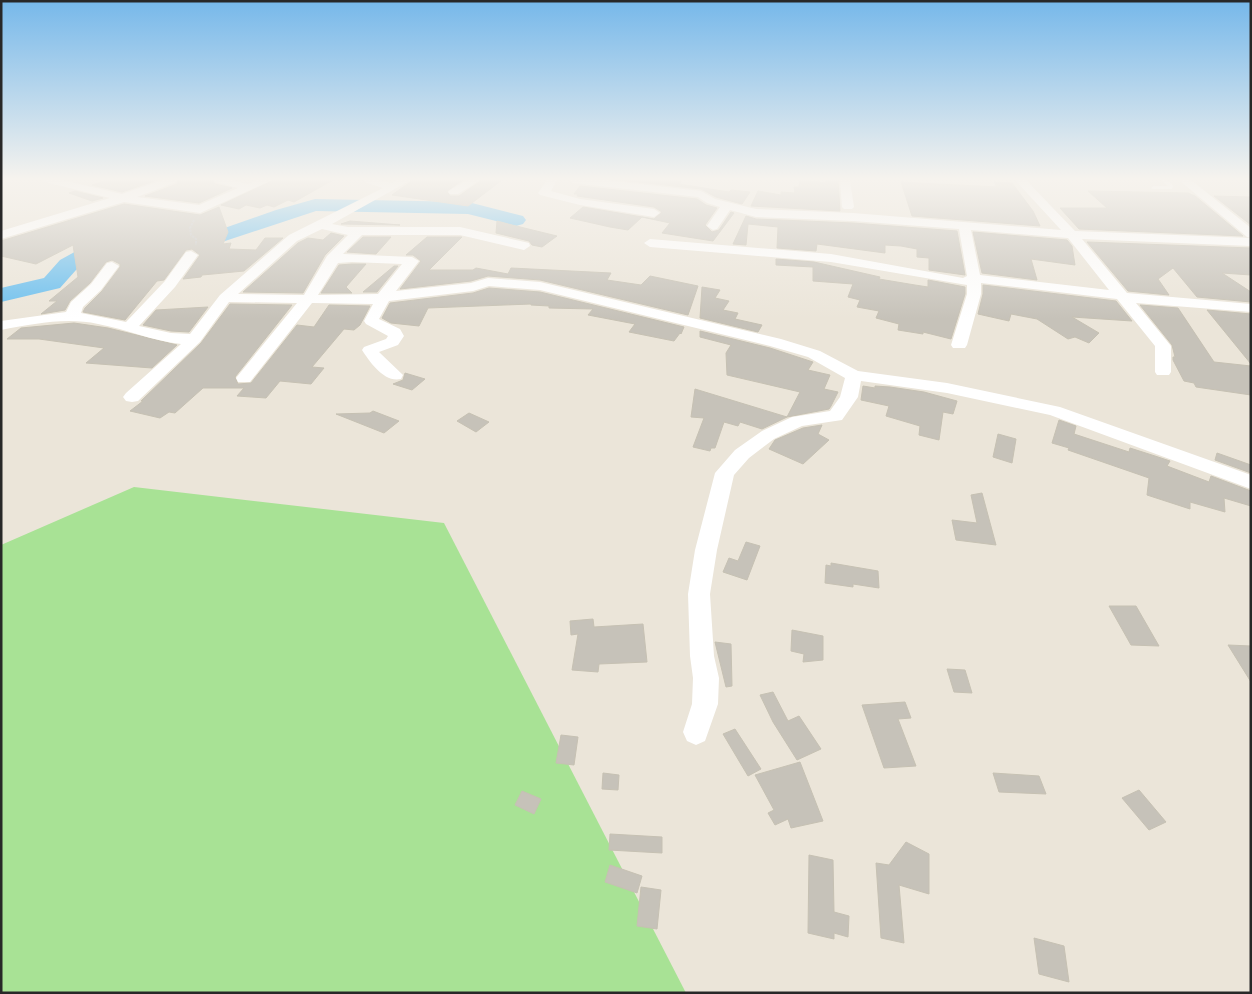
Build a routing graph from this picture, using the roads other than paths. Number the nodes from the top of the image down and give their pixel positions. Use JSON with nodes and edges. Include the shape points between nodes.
{"nodes":[{"id":1,"x":32,"y":226,"type":"edge"},
{"id":2,"x":316,"y":226,"type":"edge"},
{"id":3,"x":330,"y":226,"type":"edge"},
{"id":4,"x":964,"y":226,"type":"edge"},
{"id":5,"x":979,"y":226,"type":"edge"},
{"id":6,"x":1064,"y":226,"type":"edge"},
{"id":7,"x":348,"y":231,"type":"junction"},
{"id":8,"x":1072,"y":235,"type":"junction"},
{"id":9,"x":1,"y":236,"type":"edge"},
{"id":10,"x":1251,"y":242,"type":"edge"},
{"id":11,"x":650,"y":243,"type":"dead end"},
{"id":12,"x":524,"y":246,"type":"dead end"},
{"id":13,"x":191,"y":255,"type":"road end"},
{"id":14,"x":332,"y":259,"type":"junction"},
{"id":15,"x":112,"y":266,"type":"dead end"},
{"id":16,"x":974,"y":278,"type":"junction"},
{"id":17,"x":1119,"y":295,"type":"junction"},
{"id":18,"x":225,"y":298,"type":"junction"},
{"id":19,"x":383,"y":298,"type":"junction"},
{"id":20,"x":306,"y":301,"type":"junction"},
{"id":21,"x":1251,"y":308,"type":"edge"},
{"id":22,"x":72,"y":317,"type":"junction"},
{"id":23,"x":1,"y":326,"type":"edge"},
{"id":24,"x":129,"y":328,"type":"junction"},
{"id":25,"x":196,"y":339,"type":"junction"},
{"id":26,"x":959,"y":344,"type":"dead end"},
{"id":27,"x":1163,"y":372,"type":"dead end"},
{"id":28,"x":851,"y":374,"type":"junction"},
{"id":29,"x":396,"y":375,"type":"dead end"},
{"id":30,"x":244,"y":378,"type":"dead end"},
{"id":31,"x":132,"y":398,"type":"dead end"},
{"id":32,"x":1251,"y":482,"type":"edge"},
{"id":33,"x":696,"y":732,"type":"dead end"}],
"edges":[{"from":1,"to":9,"type":"street"},
{"from":2,"to":18,"type":"street","via":[[293,238]]},
{"from":3,"to":7,"type":"street"},
{"from":4,"to":16,"type":"street"},
{"from":5,"to":8,"type":"street"},
{"from":6,"to":8,"type":"street"},
{"from":7,"to":12,"type":"street","via":[[460,231]]},
{"from":7,"to":14,"type":"street","via":[[357,233]]},
{"from":8,"to":10,"type":"street"},
{"from":8,"to":17,"type":"street"},
{"from":11,"to":16,"type":"street","via":[[831,258],[964,282]]},
{"from":13,"to":24,"type":"street","via":[[171,284]]},
{"from":14,"to":19,"type":"street","via":[[412,261]]},
{"from":14,"to":20,"type":"street"},
{"from":15,"to":22,"type":"street","via":[[96,287],[76,304]]},
{"from":16,"to":17,"type":"street"},
{"from":16,"to":26,"type":"street","via":[[974,294]]},
{"from":17,"to":21,"type":"street","via":[[1134,299]]},
{"from":17,"to":27,"type":"street","via":[[1162,346]]},
{"from":18,"to":20,"type":"street"},
{"from":18,"to":25,"type":"street"},
{"from":19,"to":20,"type":"street"},
{"from":19,"to":28,"type":"street","via":[[473,288],[488,282],[540,286],[775,342],[814,354]]},
{"from":19,"to":29,"type":"street","via":[[371,322],[395,332],[396,336],[392,342],[370,350]]},
{"from":20,"to":30,"type":"street"},
{"from":22,"to":23,"type":"street"},
{"from":22,"to":24,"type":"street","via":[[96,319]]},
{"from":24,"to":25,"type":"street","via":[[181,340]]},
{"from":25,"to":31,"type":"street"},
{"from":28,"to":32,"type":"street","via":[[947,388],[1054,412]]},
{"from":28,"to":33,"type":"street","via":[[854,376],[849,397],[836,416],[798,420],[768,435],[742,454],[724,474],[699,594],[706,678],[705,704]]}]}
